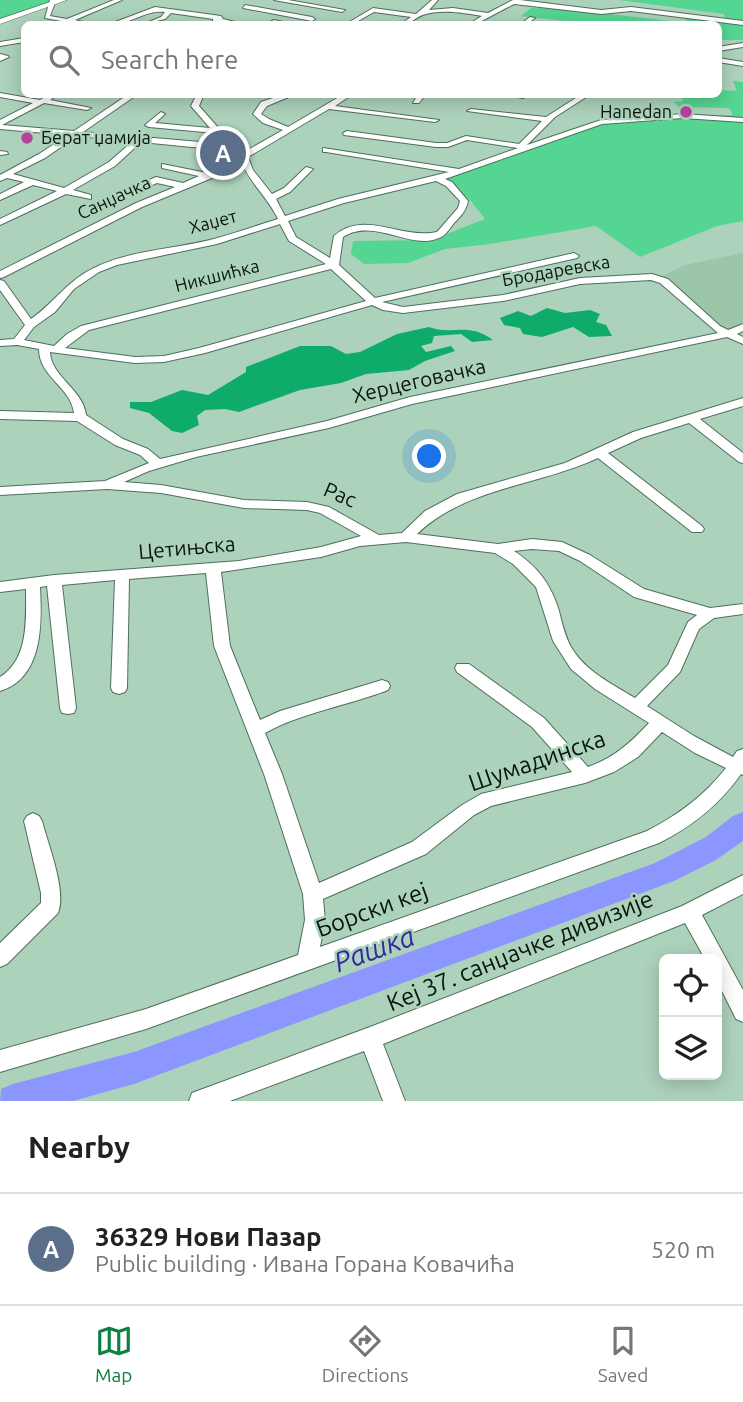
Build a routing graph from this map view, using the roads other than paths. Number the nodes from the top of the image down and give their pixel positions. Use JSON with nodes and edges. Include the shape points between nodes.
{"nodes":[{"id":1,"x":63,"y":0,"type":"edge"},
{"id":2,"x":119,"y":0,"type":"edge"},
{"id":3,"x":262,"y":0,"type":"edge"},
{"id":4,"x":277,"y":0,"type":"edge"},
{"id":5,"x":323,"y":0,"type":"edge"},
{"id":6,"x":329,"y":0,"type":"edge"},
{"id":7,"x":435,"y":0,"type":"edge"},
{"id":8,"x":466,"y":0,"type":"edge"},
{"id":9,"x":571,"y":0,"type":"edge"},
{"id":10,"x":515,"y":1,"type":"edge"},
{"id":11,"x":52,"y":2,"type":"edge"},
{"id":12,"x":360,"y":2,"type":"dead end"},
{"id":13,"x":582,"y":2,"type":"dead end"},
{"id":14,"x":244,"y":4,"type":"edge"},
{"id":15,"x":345,"y":5,"type":"edge"},
{"id":16,"x":198,"y":8,"type":"dead end"},
{"id":17,"x":448,"y":10,"type":"junction"},
{"id":18,"x":174,"y":11,"type":"junction"},
{"id":19,"x":189,"y":12,"type":"junction"},
{"id":20,"x":420,"y":14,"type":"junction"},
{"id":21,"x":488,"y":15,"type":"junction"},
{"id":22,"x":532,"y":18,"type":"dead end"},
{"id":23,"x":218,"y":19,"type":"junction"},
{"id":24,"x":312,"y":19,"type":"dead end"},
{"id":25,"x":60,"y":21,"type":"edge"},
{"id":26,"x":70,"y":21,"type":"edge"},
{"id":27,"x":121,"y":21,"type":"edge"},
{"id":28,"x":156,"y":21,"type":"edge"},
{"id":29,"x":212,"y":21,"type":"edge"},
{"id":30,"x":227,"y":21,"type":"edge"},
{"id":31,"x":354,"y":21,"type":"edge"},
{"id":32,"x":409,"y":21,"type":"edge"},
{"id":33,"x":478,"y":21,"type":"edge"},
{"id":34,"x":528,"y":21,"type":"edge"},
{"id":35,"x":0,"y":22,"type":"edge"},
{"id":36,"x":743,"y":23,"type":"edge"},
{"id":37,"x":21,"y":40,"type":"edge"},
{"id":38,"x":0,"y":44,"type":"edge"},
{"id":39,"x":743,"y":45,"type":"edge"},
{"id":40,"x":722,"y":48,"type":"edge"},
{"id":41,"x":722,"y":60,"type":"edge"},
{"id":42,"x":743,"y":64,"type":"edge"},
{"id":43,"x":0,"y":94,"type":"edge"},
{"id":44,"x":21,"y":97,"type":"edge"},
{"id":45,"x":25,"y":98,"type":"edge"},
{"id":46,"x":49,"y":98,"type":"edge"},
{"id":47,"x":129,"y":98,"type":"edge"},
{"id":48,"x":198,"y":98,"type":"edge"},
{"id":49,"x":281,"y":98,"type":"edge"},
{"id":50,"x":343,"y":98,"type":"edge"},
{"id":51,"x":419,"y":98,"type":"edge"},
{"id":52,"x":581,"y":98,"type":"edge"},
{"id":53,"x":43,"y":101,"type":"junction"},
{"id":54,"x":416,"y":101,"type":"dead end"},
{"id":55,"x":491,"y":102,"type":"edge"},
{"id":56,"x":328,"y":107,"type":"junction"},
{"id":57,"x":87,"y":108,"type":"dead end"},
{"id":58,"x":471,"y":111,"type":"dead end"},
{"id":59,"x":161,"y":114,"type":"dead end"},
{"id":60,"x":547,"y":119,"type":"junction"},
{"id":61,"x":435,"y":120,"type":"dead end"},
{"id":62,"x":743,"y":120,"type":"edge"},
{"id":63,"x":0,"y":125,"type":"edge"},
{"id":64,"x":290,"y":130,"type":"junction"},
{"id":65,"x":216,"y":131,"type":"junction"},
{"id":66,"x":347,"y":133,"type":"dead end"},
{"id":67,"x":72,"y":134,"type":"junction"},
{"id":68,"x":138,"y":140,"type":"junction"},
{"id":69,"x":524,"y":146,"type":"junction"},
{"id":70,"x":230,"y":147,"type":"junction"},
{"id":71,"x":326,"y":150,"type":"dead end"},
{"id":72,"x":244,"y":157,"type":"junction"},
{"id":73,"x":165,"y":166,"type":"dead end"},
{"id":74,"x":309,"y":169,"type":"dead end"},
{"id":75,"x":460,"y":172,"type":"junction"},
{"id":76,"x":3,"y":176,"type":"edge"},
{"id":77,"x":209,"y":176,"type":"junction"},
{"id":78,"x":438,"y":179,"type":"junction"},
{"id":79,"x":32,"y":182,"type":"junction"},
{"id":80,"x":183,"y":186,"type":"junction"},
{"id":81,"x":137,"y":189,"type":"dead end"},
{"id":82,"x":62,"y":190,"type":"junction"},
{"id":83,"x":0,"y":197,"type":"edge"},
{"id":84,"x":88,"y":197,"type":"dead end"},
{"id":85,"x":271,"y":198,"type":"junction"},
{"id":86,"x":281,"y":221,"type":"junction"},
{"id":87,"x":0,"y":222,"type":"edge"},
{"id":88,"x":574,"y":256,"type":"dead end"},
{"id":89,"x":334,"y":265,"type":"junction"},
{"id":90,"x":0,"y":275,"type":"edge"},
{"id":91,"x":0,"y":283,"type":"edge"},
{"id":92,"x":373,"y":302,"type":"junction"},
{"id":93,"x":30,"y":325,"type":"junction"},
{"id":94,"x":743,"y":327,"type":"edge"},
{"id":95,"x":727,"y":334,"type":"junction"},
{"id":96,"x":743,"y":341,"type":"edge"},
{"id":97,"x":0,"y":342,"type":"edge"},
{"id":98,"x":17,"y":342,"type":"junction"},
{"id":99,"x":50,"y":349,"type":"junction"},
{"id":100,"x":743,"y":402,"type":"edge"},
{"id":101,"x":0,"y":415,"type":"edge"},
{"id":102,"x":80,"y":417,"type":"junction"},
{"id":103,"x":692,"y":419,"type":"junction"},
{"id":104,"x":600,"y":453,"type":"junction"},
{"id":105,"x":743,"y":459,"type":"edge"},
{"id":106,"x":158,"y":464,"type":"junction"},
{"id":107,"x":107,"y":485,"type":"junction"},
{"id":108,"x":161,"y":489,"type":"joint"},
{"id":109,"x":0,"y":491,"type":"edge"},
{"id":110,"x":697,"y":529,"type":"dead end"},
{"id":111,"x":406,"y":537,"type":"junction"},
{"id":112,"x":376,"y":539,"type":"junction"},
{"id":113,"x":498,"y":549,"type":"junction"},
{"id":114,"x":213,"y":569,"type":"junction"},
{"id":115,"x":122,"y":575,"type":"junction"},
{"id":116,"x":54,"y":580,"type":"junction"},
{"id":117,"x":33,"y":582,"type":"junction"},
{"id":118,"x":0,"y":587,"type":"edge"},
{"id":119,"x":743,"y":609,"type":"edge"},
{"id":120,"x":710,"y":613,"type":"junction"},
{"id":121,"x":463,"y":668,"type":"dead end"},
{"id":122,"x":0,"y":685,"type":"edge"},
{"id":123,"x":382,"y":686,"type":"dead end"},
{"id":124,"x":119,"y":688,"type":"dead end"},
{"id":125,"x":636,"y":707,"type":"junction"},
{"id":126,"x":68,"y":708,"type":"dead end"},
{"id":127,"x":659,"y":724,"type":"junction"},
{"id":128,"x":256,"y":730,"type":"junction"},
{"id":129,"x":741,"y":763,"type":"edge"},
{"id":130,"x":585,"y":776,"type":"junction"},
{"id":131,"x":33,"y":821,"type":"dead end"},
{"id":132,"x":743,"y":884,"type":"edge"},
{"id":133,"x":313,"y":894,"type":"junction"},
{"id":134,"x":689,"y":912,"type":"junction"},
{"id":135,"x":714,"y":954,"type":"edge"},
{"id":136,"x":0,"y":957,"type":"edge"},
{"id":137,"x":307,"y":961,"type":"junction"},
{"id":138,"x":722,"y":970,"type":"edge"},
{"id":139,"x":743,"y":1012,"type":"edge"},
{"id":140,"x":370,"y":1038,"type":"junction"},
{"id":141,"x":0,"y":1061,"type":"edge"},
{"id":142,"x":200,"y":1101,"type":"edge"},
{"id":143,"x":394,"y":1101,"type":"edge"}],
"edges":[{"from":1,"to":11,"type":"main road"},
{"from":2,"to":26,"type":"street"},
{"from":3,"to":14,"type":"street"},
{"from":4,"to":15,"type":"street"},
{"from":5,"to":6,"type":"street"},
{"from":6,"to":15,"type":"street"},
{"from":7,"to":20,"type":"street"},
{"from":8,"to":17,"type":"street"},
{"from":9,"to":13,"type":"street"},
{"from":10,"to":21,"type":"street"},
{"from":10,"to":36,"type":"street"},
{"from":11,"to":25,"type":"street","via":[[46,16]]},
{"from":11,"to":35,"type":"main road"},
{"from":12,"to":15,"type":"street"},
{"from":14,"to":23,"type":"street"},
{"from":14,"to":24,"type":"street"},
{"from":16,"to":19,"type":"street"},
{"from":17,"to":20,"type":"street"},
{"from":17,"to":21,"type":"street"},
{"from":18,"to":19,"type":"street"},
{"from":18,"to":27,"type":"street","via":[[153,9]]},
{"from":18,"to":28,"type":"street"},
{"from":19,"to":23,"type":"street"},
{"from":20,"to":31,"type":"street","via":[[373,10]]},
{"from":20,"to":32,"type":"street"},
{"from":21,"to":33,"type":"street"},
{"from":22,"to":34,"type":"street"},
{"from":23,"to":29,"type":"street"},
{"from":23,"to":30,"type":"street"},
{"from":37,"to":38,"type":"street"},
{"from":39,"to":40,"type":"street"},
{"from":41,"to":42,"type":"street"},
{"from":43,"to":44,"type":"street"},
{"from":45,"to":53,"type":"street"},
{"from":46,"to":53,"type":"street"},
{"from":47,"to":67,"type":"street"},
{"from":48,"to":65,"type":"street","via":[[194,105]]},
{"from":49,"to":64,"type":"street","via":[[264,104],[257,114]]},
{"from":50,"to":56,"type":"street","name":"Санџачка"},
{"from":51,"to":54,"type":"street"},
{"from":52,"to":60,"type":"street","name":"Хаџет"},
{"from":53,"to":57,"type":"street"},
{"from":53,"to":63,"type":"street"},
{"from":55,"to":58,"type":"street"},
{"from":55,"to":60,"type":"street"},
{"from":56,"to":61,"type":"street"},
{"from":56,"to":64,"type":"street","name":"Санџачка"},
{"from":59,"to":65,"type":"street","via":[[149,125]]},
{"from":60,"to":69,"type":"street","name":"Хаџет"},
{"from":62,"to":69,"type":"street","name":"Хаџет","via":[[620,118]]},
{"from":63,"to":67,"type":"street"},
{"from":64,"to":72,"type":"street","name":"Санџачка"},
{"from":65,"to":70,"type":"street"},
{"from":66,"to":69,"type":"street","name":"Хаџет","via":[[436,145],[464,138]]},
{"from":67,"to":68,"type":"street"},
{"from":67,"to":76,"type":"street"},
{"from":68,"to":70,"type":"street"},
{"from":68,"to":82,"type":"street","via":[[115,161]]},
{"from":69,"to":75,"type":"street","name":"Хаџет"},
{"from":70,"to":72,"type":"street"},
{"from":71,"to":75,"type":"street"},
{"from":72,"to":77,"type":"street","name":"Санџачка"},
{"from":72,"to":85,"type":"street"},
{"from":73,"to":77,"type":"street"},
{"from":74,"to":85,"type":"street"},
{"from":75,"to":78,"type":"street","name":"Хаџет"},
{"from":76,"to":79,"type":"street"},
{"from":77,"to":80,"type":"street","name":"Санџачка"},
{"from":78,"to":86,"type":"street","name":"Хаџет"},
{"from":78,"to":89,"type":"street","via":[[464,201],[439,235],[399,236],[368,225],[351,228],[339,236]]},
{"from":79,"to":82,"type":"street"},
{"from":79,"to":83,"type":"street"},
{"from":80,"to":81,"type":"street","via":[[156,180]]},
{"from":80,"to":90,"type":"street","name":"Санџачка"},
{"from":82,"to":84,"type":"street"},
{"from":82,"to":87,"type":"street"},
{"from":85,"to":86,"type":"street"},
{"from":86,"to":89,"type":"street","via":[[292,239]]},
{"from":86,"to":93,"type":"street","name":"Хаџет","via":[[100,268],[70,287],[51,310]]},
{"from":88,"to":92,"type":"street","name":"Бродаревска"},
{"from":89,"to":92,"type":"street"},
{"from":89,"to":99,"type":"street","name":"Никшићка","via":[[85,328]]},
{"from":91,"to":93,"type":"street"},
{"from":92,"to":95,"type":"street","name":"Бродаревска","via":[[403,310],[503,298],[580,281],[652,277],[662,279]]},
{"from":92,"to":99,"type":"street","name":"Бродаревска","via":[[164,359],[135,360]]},
{"from":93,"to":98,"type":"street","name":"Хаџет"},
{"from":94,"to":95,"type":"street","name":"Херцеговачка"},
{"from":95,"to":96,"type":"street","name":"Бродаревска"},
{"from":95,"to":106,"type":"street","name":"Херцеговачка","via":[[402,402],[330,424]]},
{"from":97,"to":98,"type":"street"},
{"from":98,"to":99,"type":"street","name":"Бродаревска"},
{"from":99,"to":102,"type":"street","via":[[44,357],[78,403]]},
{"from":100,"to":103,"type":"street"},
{"from":101,"to":102,"type":"street"},
{"from":102,"to":106,"type":"street"},
{"from":103,"to":104,"type":"street","via":[[637,435]]},
{"from":103,"to":105,"type":"street"},
{"from":104,"to":110,"type":"street"},
{"from":104,"to":111,"type":"street","via":[[451,502]]},
{"from":106,"to":107,"type":"street","name":"Херцеговачка"},
{"from":107,"to":108,"type":"street","name":"Херцеговачка"},
{"from":107,"to":109,"type":"street","name":"Херцеговачка"},
{"from":108,"to":112,"type":"street","name":"Рас","via":[[244,504],[316,507]]},
{"from":111,"to":112,"type":"street"},
{"from":111,"to":113,"type":"street"},
{"from":112,"to":114,"type":"street","name":"Цетињска"},
{"from":113,"to":120,"type":"street","via":[[532,544],[562,547],[639,593]]},
{"from":113,"to":125,"type":"street","via":[[543,588],[572,659],[597,683]]},
{"from":114,"to":115,"type":"street","name":"Цетињска"},
{"from":114,"to":128,"type":"street","via":[[222,646]]},
{"from":115,"to":116,"type":"street","name":"Цетињска"},
{"from":115,"to":124,"type":"street"},
{"from":116,"to":117,"type":"street","name":"Цетињска"},
{"from":116,"to":126,"type":"street"},
{"from":117,"to":118,"type":"street","name":"Цетињска"},
{"from":117,"to":122,"type":"street","via":[[33,622],[24,662]]},
{"from":119,"to":120,"type":"street"},
{"from":120,"to":125,"type":"street","via":[[688,632],[674,668]]},
{"from":121,"to":130,"type":"street","via":[[530,716]]},
{"from":123,"to":128,"type":"street","via":[[353,699],[276,718]]},
{"from":125,"to":127,"type":"street"},
{"from":127,"to":129,"type":"street","via":[[699,749]]},
{"from":127,"to":130,"type":"street","name":"Шумадинска","via":[[632,752]]},
{"from":128,"to":133,"type":"street"},
{"from":129,"to":137,"type":"street","name":"Борски кеј","via":[[698,812],[653,837]]},
{"from":130,"to":133,"type":"street","name":"Шумадинска","via":[[487,799],[419,848]]},
{"from":131,"to":136,"type":"street","via":[[51,906]]},
{"from":132,"to":134,"type":"street","name":"Кеј 37. санџачке дивизије"},
{"from":133,"to":137,"type":"street","via":[[315,920]]},
{"from":134,"to":135,"type":"street"},
{"from":134,"to":140,"type":"street","name":"Кеј 37. санџачке дивизије"},
{"from":137,"to":141,"type":"street","name":"Борски кеј","via":[[146,1020]]},
{"from":138,"to":139,"type":"street"},
{"from":140,"to":142,"type":"street","name":"Кеј 37. санџачке дивизије"},
{"from":140,"to":143,"type":"street","name":"Кеј 37. санџачке дивизије"}]}
